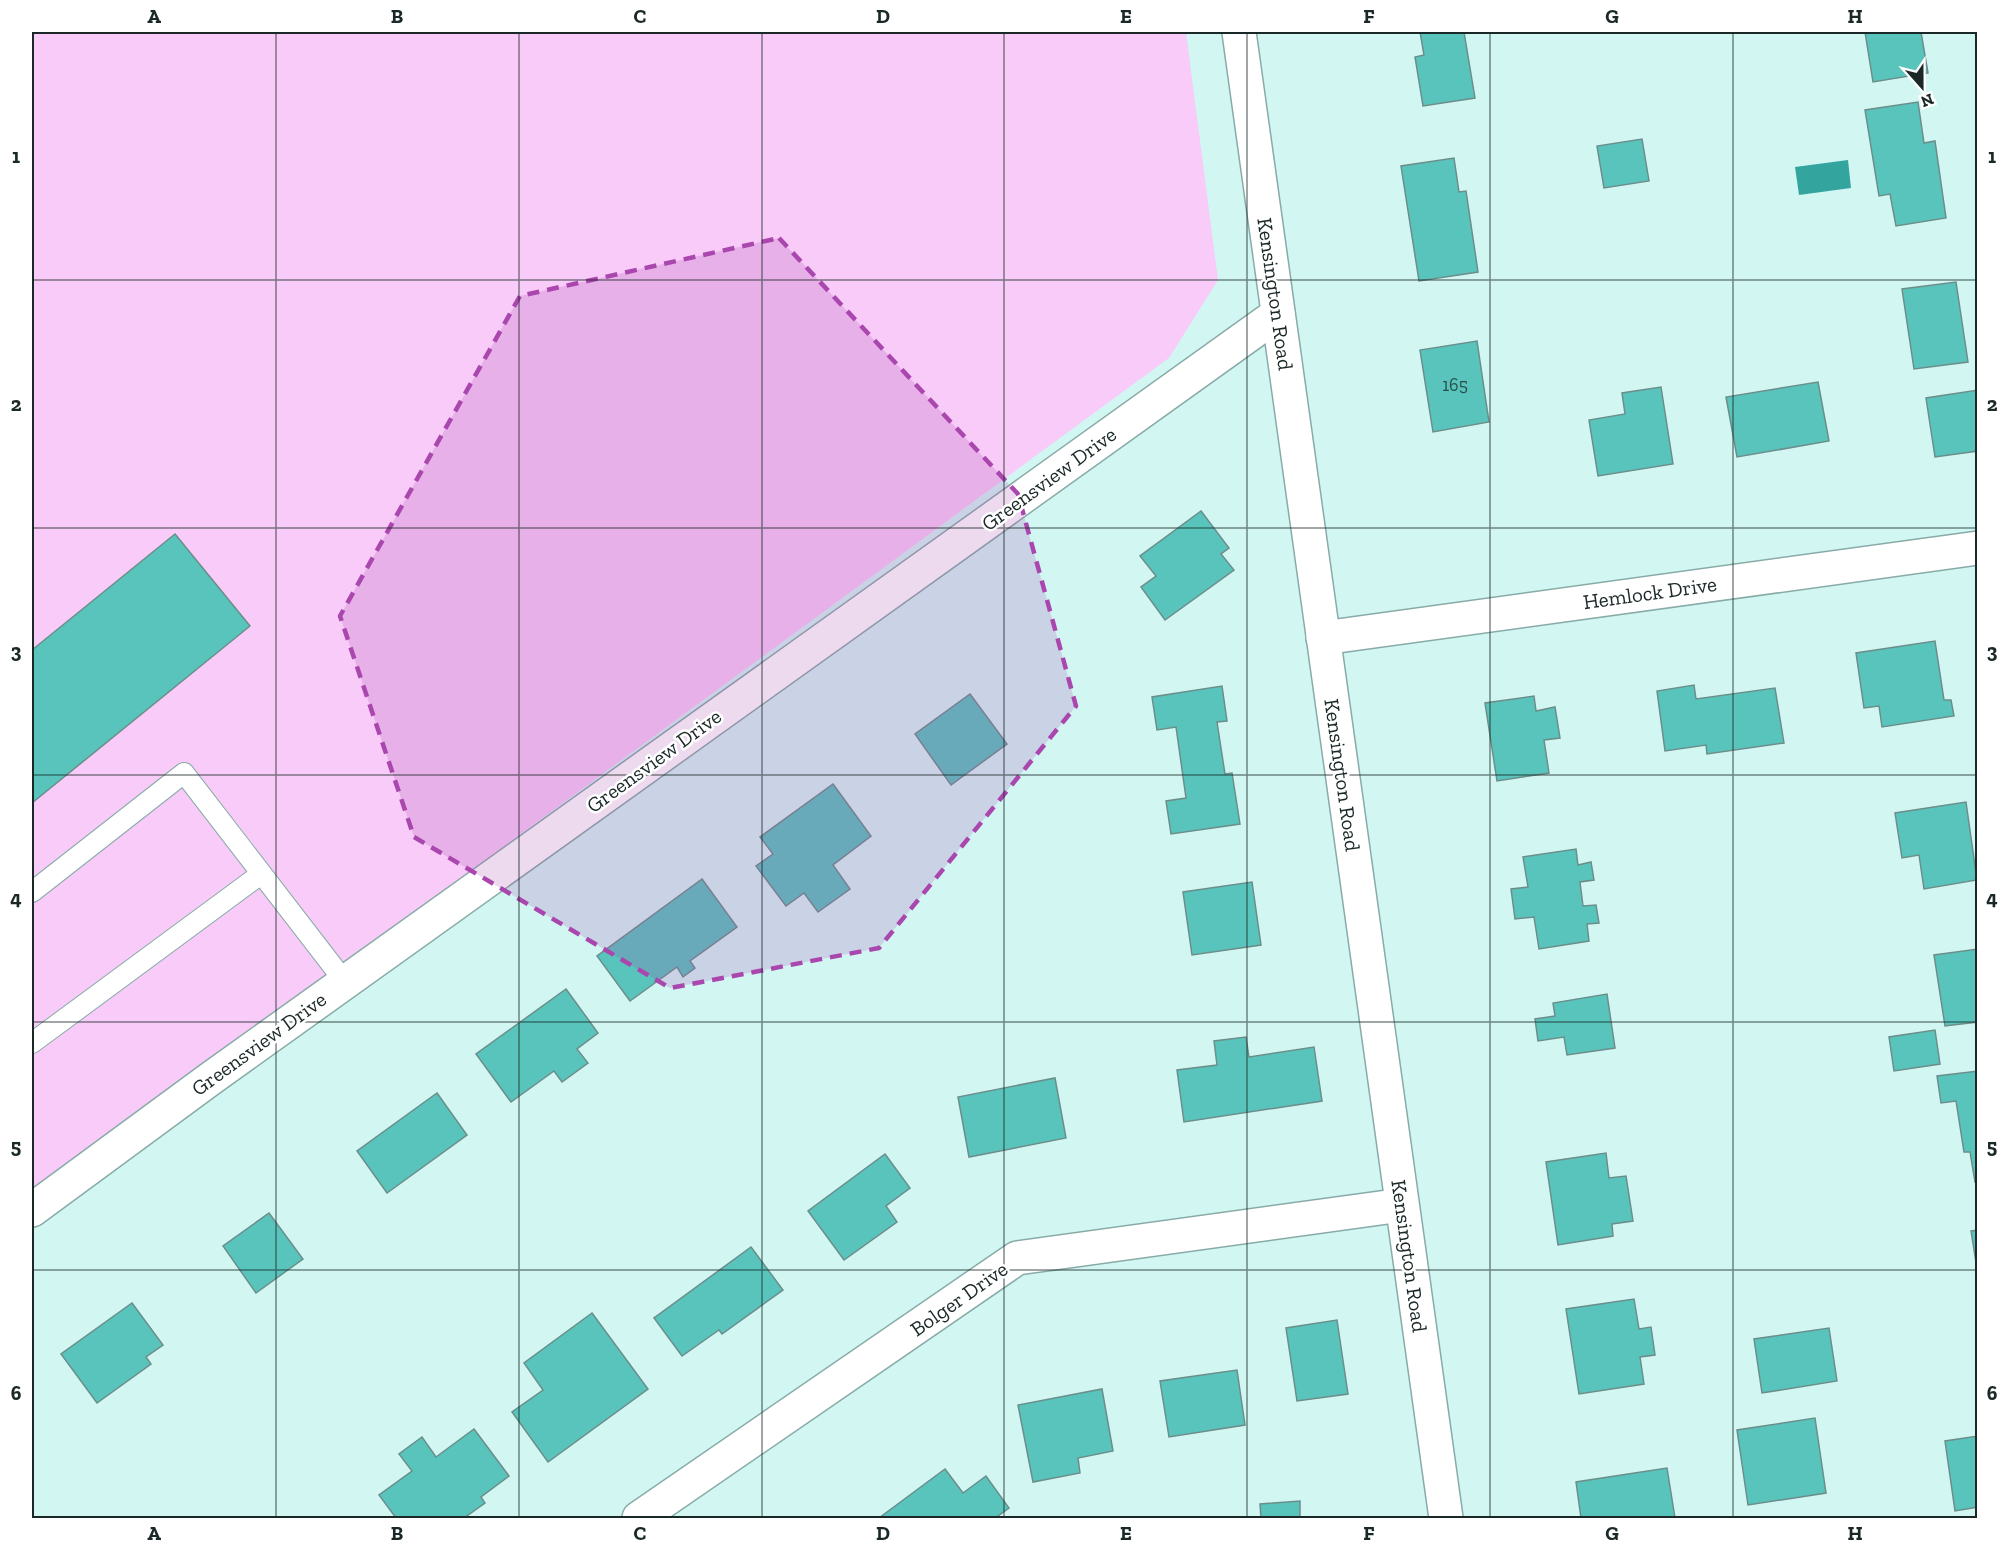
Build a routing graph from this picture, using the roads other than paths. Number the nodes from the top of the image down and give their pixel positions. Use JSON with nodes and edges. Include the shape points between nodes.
{"nodes":[{"id":1,"x":1239,"y":32,"type":"edge"},
{"id":2,"x":1278,"y":314,"type":"junction"},
{"id":3,"x":1977,"y":548,"type":"edge"},
{"id":4,"x":1323,"y":638,"type":"junction"},
{"id":5,"x":261,"y":874,"type":"junction"},
{"id":6,"x":32,"y":892,"type":"edge"},
{"id":7,"x":345,"y":982,"type":"junction"},
{"id":8,"x":32,"y":1043,"type":"edge"},
{"id":9,"x":1402,"y":1205,"type":"junction"},
{"id":10,"x":32,"y":1210,"type":"edge"},
{"id":11,"x":639,"y":1518,"type":"edge"},
{"id":12,"x":1446,"y":1518,"type":"edge"}],
"edges":[{"from":1,"to":2,"type":"street","name":"Kensington Road"},
{"from":2,"to":4,"type":"street","name":"Kensington Road"},
{"from":2,"to":7,"type":"street","name":"Greensview Drive"},
{"from":3,"to":4,"type":"street","name":"Hemlock Drive"},
{"from":4,"to":9,"type":"street","name":"Kensington Road"},
{"from":5,"to":6,"type":"lane","via":[[184,773]]},
{"from":5,"to":7,"type":"lane"},
{"from":5,"to":8,"type":"lane"},
{"from":7,"to":10,"type":"street","name":"Greensview Drive"},
{"from":9,"to":11,"type":"street","name":"Bolger Drive","via":[[1017,1258]]},
{"from":9,"to":12,"type":"street","name":"Kensington Road"}]}
